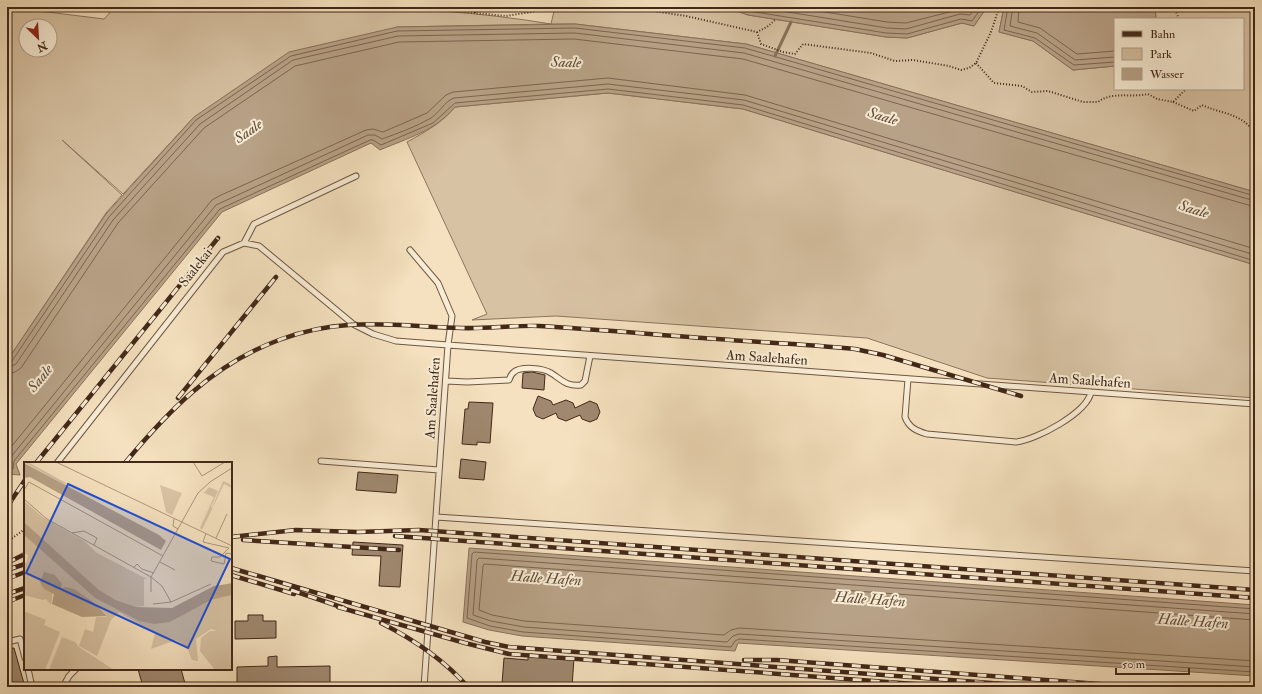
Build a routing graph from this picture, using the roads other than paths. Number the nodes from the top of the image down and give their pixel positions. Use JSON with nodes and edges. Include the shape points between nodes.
{"nodes":[{"id":1,"x":356,"y":176,"type":"dead end"},
{"id":2,"x":244,"y":243,"type":"junction"},
{"id":3,"x":410,"y":250,"type":"dead end"},
{"id":4,"x":448,"y":345,"type":"junction"},
{"id":5,"x":590,"y":356,"type":"junction"},
{"id":6,"x":908,"y":379,"type":"junction"},
{"id":7,"x":446,"y":381,"type":"junction"},
{"id":8,"x":1091,"y":392,"type":"junction"},
{"id":9,"x":1255,"y":404,"type":"edge"},
{"id":10,"x":321,"y":461,"type":"dead end"},
{"id":11,"x":58,"y":462,"type":"edge"},
{"id":12,"x":439,"y":470,"type":"junction"},
{"id":13,"x":436,"y":517,"type":"junction"},
{"id":14,"x":1255,"y":572,"type":"edge"},
{"id":15,"x":7,"y":642,"type":"edge"},
{"id":16,"x":24,"y":650,"type":"edge"},
{"id":17,"x":28,"y":670,"type":"edge"},
{"id":18,"x":75,"y":670,"type":"edge"},
{"id":19,"x":32,"y":687,"type":"edge"},
{"id":20,"x":62,"y":687,"type":"edge"},
{"id":21,"x":424,"y":687,"type":"edge"}],
"edges":[{"from":1,"to":2,"type":"lane","via":[[254,224]]},
{"from":2,"to":4,"type":"lane","via":[[259,246],[353,324],[373,334],[396,341]]},
{"from":2,"to":11,"type":"lane","name":"Saalekai","via":[[223,252]]},
{"from":3,"to":4,"type":"lane","via":[[438,283],[452,316]]},
{"from":4,"to":5,"type":"lane","name":"Am Saalehafen"},
{"from":4,"to":7,"type":"lane","name":"Am Saalehafen"},
{"from":5,"to":6,"type":"lane","name":"Am Saalehafen"},
{"from":5,"to":7,"type":"lane","via":[[585,381],[572,387],[560,382],[550,372],[533,369],[518,369],[509,380]]},
{"from":6,"to":8,"type":"lane","name":"Am Saalehafen"},
{"from":6,"to":8,"type":"lane","via":[[906,417],[914,430],[928,434],[1016,442],[1029,440],[1046,432],[1089,400]]},
{"from":7,"to":12,"type":"lane","name":"Am Saalehafen"},
{"from":8,"to":9,"type":"lane","name":"Am Saalehafen"},
{"from":10,"to":12,"type":"lane"},
{"from":12,"to":13,"type":"lane","name":"Am Saalehafen"},
{"from":13,"to":14,"type":"lane"},
{"from":13,"to":21,"type":"lane","name":"Am Saalehafen"},
{"from":15,"to":16,"type":"lane","via":[[20,639]]},
{"from":17,"to":19,"type":"lane"},
{"from":18,"to":20,"type":"lane"}]}
